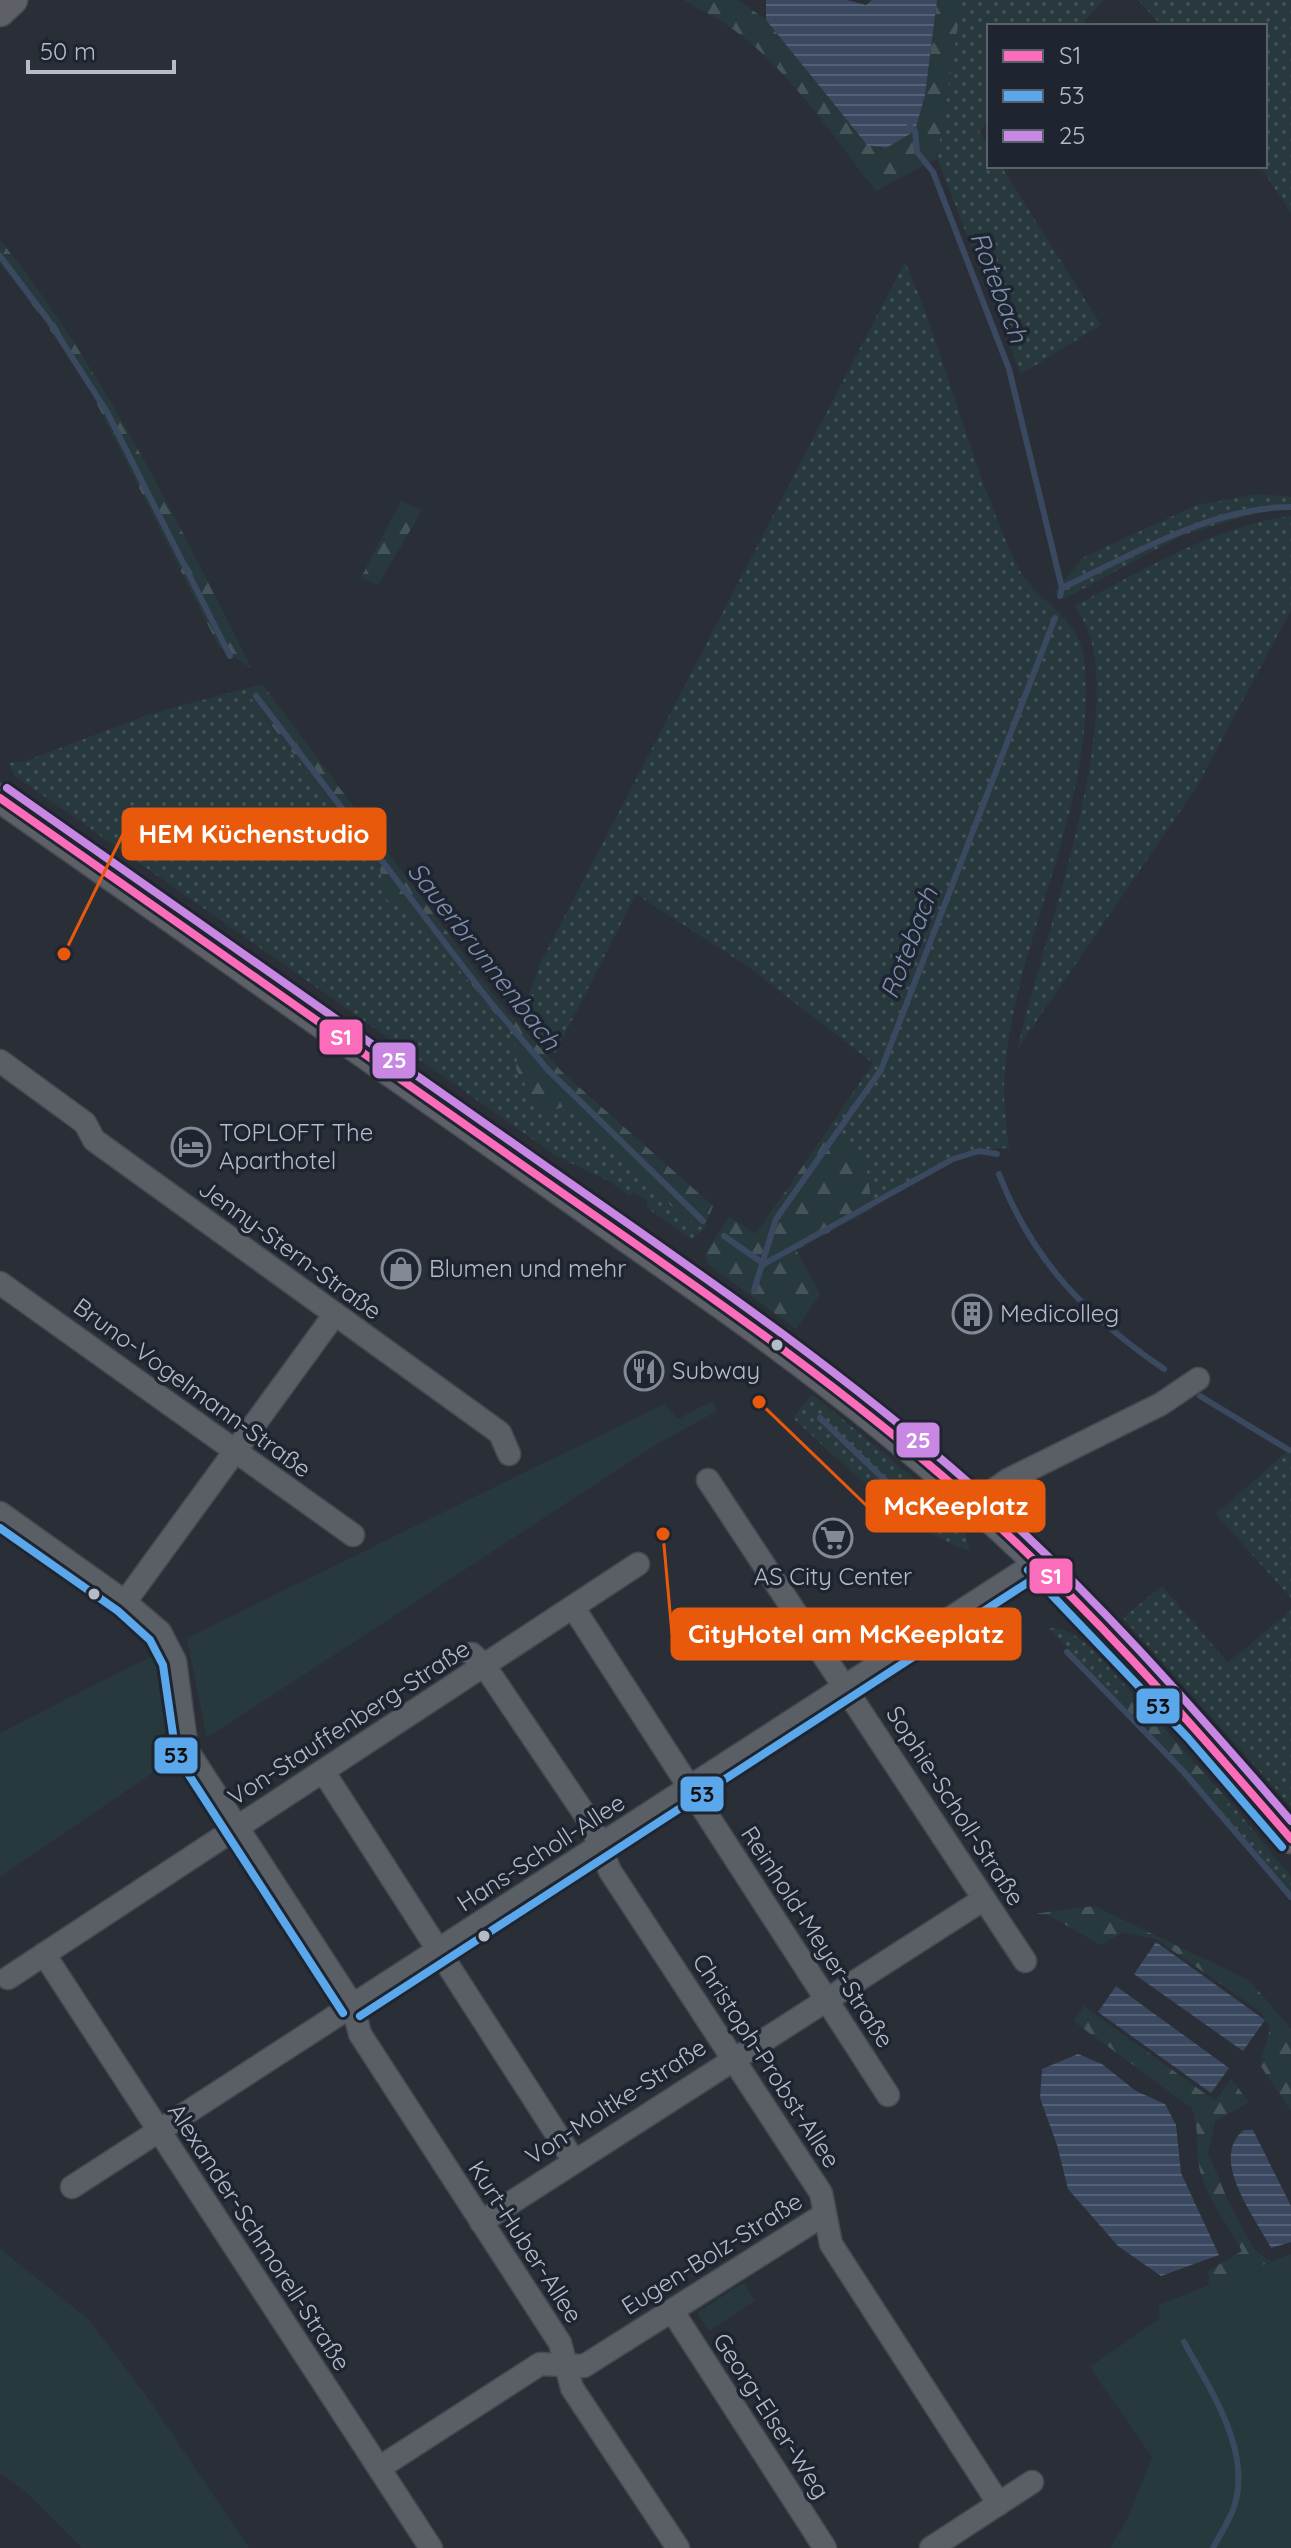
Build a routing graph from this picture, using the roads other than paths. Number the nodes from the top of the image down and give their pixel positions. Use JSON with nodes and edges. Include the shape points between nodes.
{"nodes":[{"id":1,"x":13,"y":0,"type":"edge"},
{"id":2,"x":0,"y":12,"type":"edge"},
{"id":3,"x":0,"y":798,"type":"edge"},
{"id":4,"x":0,"y":1061,"type":"edge"},
{"id":5,"x":0,"y":1283,"type":"edge"},
{"id":6,"x":335,"y":1314,"type":"junction"},
{"id":7,"x":1198,"y":1379,"type":"dead end"},
{"id":8,"x":236,"y":1452,"type":"junction"},
{"id":9,"x":509,"y":1454,"type":"dead end"},
{"id":10,"x":708,"y":1480,"type":"dead end"},
{"id":11,"x":974,"y":1504,"type":"junction"},
{"id":12,"x":0,"y":1513,"type":"edge"},
{"id":13,"x":353,"y":1535,"type":"dead end"},
{"id":14,"x":1037,"y":1562,"type":"junction"},
{"id":15,"x":638,"y":1564,"type":"dead end"},
{"id":16,"x":125,"y":1602,"type":"junction"},
{"id":17,"x":573,"y":1607,"type":"junction"},
{"id":18,"x":478,"y":1660,"type":"junction"},
{"id":19,"x":847,"y":1687,"type":"junction"},
{"id":20,"x":323,"y":1771,"type":"junction"},
{"id":21,"x":690,"y":1788,"type":"junction"},
{"id":22,"x":237,"y":1828,"type":"junction"},
{"id":23,"x":1291,"y":1839,"type":"edge"},
{"id":24,"x":600,"y":1846,"type":"junction"},
{"id":25,"x":984,"y":1899,"type":"junction"},
{"id":26,"x":438,"y":1951,"type":"junction"},
{"id":27,"x":44,"y":1954,"type":"junction"},
{"id":28,"x":1025,"y":1961,"type":"dead end"},
{"id":29,"x":8,"y":1978,"type":"dead end"},
{"id":30,"x":826,"y":2000,"type":"junction"},
{"id":31,"x":353,"y":2006,"type":"junction"},
{"id":32,"x":732,"y":2058,"type":"junction"},
{"id":33,"x":888,"y":2095,"type":"dead end"},
{"id":34,"x":159,"y":2131,"type":"junction"},
{"id":35,"x":574,"y":2161,"type":"junction"},
{"id":36,"x":72,"y":2187,"type":"dead end"},
{"id":37,"x":825,"y":2214,"type":"junction"},
{"id":38,"x":481,"y":2222,"type":"junction"},
{"id":39,"x":673,"y":2312,"type":"junction"},
{"id":40,"x":566,"y":2364,"type":"junction"},
{"id":41,"x":379,"y":2468,"type":"junction"},
{"id":42,"x":1032,"y":2482,"type":"dead end"},
{"id":43,"x":999,"y":2504,"type":"junction"},
{"id":44,"x":431,"y":2548,"type":"edge"},
{"id":45,"x":678,"y":2548,"type":"edge"},
{"id":46,"x":825,"y":2548,"type":"edge"},
{"id":47,"x":931,"y":2548,"type":"edge"}],
"edges":[{"from":1,"to":2,"type":"main road"},
{"from":3,"to":11,"type":"main road","via":[[733,1312]]},
{"from":4,"to":6,"type":"street","name":"Jenny-Stern-Straße","via":[[85,1123],[94,1140]]},
{"from":5,"to":8,"type":"street","name":"Bruno-Vogelmann-Straße"},
{"from":6,"to":8,"type":"street"},
{"from":6,"to":9,"type":"street","name":"Jenny-Stern-Straße","via":[[500,1433]]},
{"from":7,"to":11,"type":"street","via":[[1161,1404],[1008,1480]]},
{"from":8,"to":13,"type":"street","name":"Bruno-Vogelmann-Straße"},
{"from":8,"to":16,"type":"street"},
{"from":10,"to":19,"type":"street","name":"Sophie-Scholl-Straße"},
{"from":11,"to":14,"type":"main road"},
{"from":12,"to":16,"type":"street","name":"Kurt-Huber-Allee"},
{"from":14,"to":19,"type":"street","name":"Hans-Scholl-Allee"},
{"from":14,"to":23,"type":"main road","via":[[1187,1719]]},
{"from":15,"to":17,"type":"street","name":"Von-Stauffenberg-Straße"},
{"from":16,"to":22,"type":"street","name":"Kurt-Huber-Allee","via":[[160,1632],[175,1661],[187,1750]]},
{"from":17,"to":18,"type":"street","name":"Von-Stauffenberg-Straße"},
{"from":17,"to":21,"type":"street","name":"Reinhold-Meyer-Straße"},
{"from":18,"to":20,"type":"street","name":"Von-Stauffenberg-Straße"},
{"from":18,"to":24,"type":"street","name":"Christoph-Probst-Allee","via":[[590,1822]]},
{"from":19,"to":21,"type":"street","name":"Hans-Scholl-Allee"},
{"from":19,"to":25,"type":"street","name":"Sophie-Scholl-Straße"},
{"from":20,"to":22,"type":"street","name":"Von-Stauffenberg-Straße"},
{"from":20,"to":26,"type":"street"},
{"from":21,"to":24,"type":"street","name":"Hans-Scholl-Allee"},
{"from":21,"to":30,"type":"street","name":"Reinhold-Meyer-Straße"},
{"from":22,"to":27,"type":"street","name":"Von-Stauffenberg-Straße"},
{"from":22,"to":31,"type":"street","name":"Kurt-Huber-Allee"},
{"from":24,"to":26,"type":"street","name":"Hans-Scholl-Allee"},
{"from":24,"to":32,"type":"street","name":"Christoph-Probst-Allee","via":[[610,1871]]},
{"from":25,"to":28,"type":"street","name":"Sophie-Scholl-Straße"},
{"from":25,"to":30,"type":"street","name":"Von-Moltke-Straße"},
{"from":26,"to":31,"type":"street","name":"Hans-Scholl-Allee"},
{"from":26,"to":35,"type":"street"},
{"from":27,"to":29,"type":"street","name":"Von-Stauffenberg-Straße"},
{"from":27,"to":34,"type":"street","name":"Alexander-Schmorell-Straße"},
{"from":30,"to":32,"type":"street","name":"Von-Moltke-Straße"},
{"from":30,"to":33,"type":"street","name":"Reinhold-Meyer-Straße"},
{"from":31,"to":34,"type":"street","name":"Hans-Scholl-Allee"},
{"from":31,"to":38,"type":"street","name":"Kurt-Huber-Allee","via":[[360,2034]]},
{"from":32,"to":35,"type":"street","name":"Von-Moltke-Straße"},
{"from":32,"to":37,"type":"street","name":"Christoph-Probst-Allee","via":[[821,2193]]},
{"from":34,"to":36,"type":"street","name":"Hans-Scholl-Allee"},
{"from":34,"to":41,"type":"street","name":"Alexander-Schmorell-Straße"},
{"from":35,"to":38,"type":"street","name":"Von-Moltke-Straße"},
{"from":37,"to":39,"type":"street","name":"Eugen-Bolz-Straße"},
{"from":37,"to":43,"type":"street","name":"Christoph-Probst-Allee","via":[[831,2244]]},
{"from":38,"to":40,"type":"street","name":"Kurt-Huber-Allee","via":[[560,2343]]},
{"from":39,"to":40,"type":"street","name":"Eugen-Bolz-Straße","via":[[584,2366]]},
{"from":39,"to":46,"type":"street","name":"Georg-Elser-Weg"},
{"from":40,"to":41,"type":"street","name":"Eugen-Bolz-Straße","via":[[540,2364]]},
{"from":40,"to":45,"type":"street","name":"Kurt-Huber-Allee","via":[[572,2388]]},
{"from":41,"to":44,"type":"street","name":"Alexander-Schmorell-Straße"},
{"from":42,"to":43,"type":"street"},
{"from":43,"to":47,"type":"street"}]}
